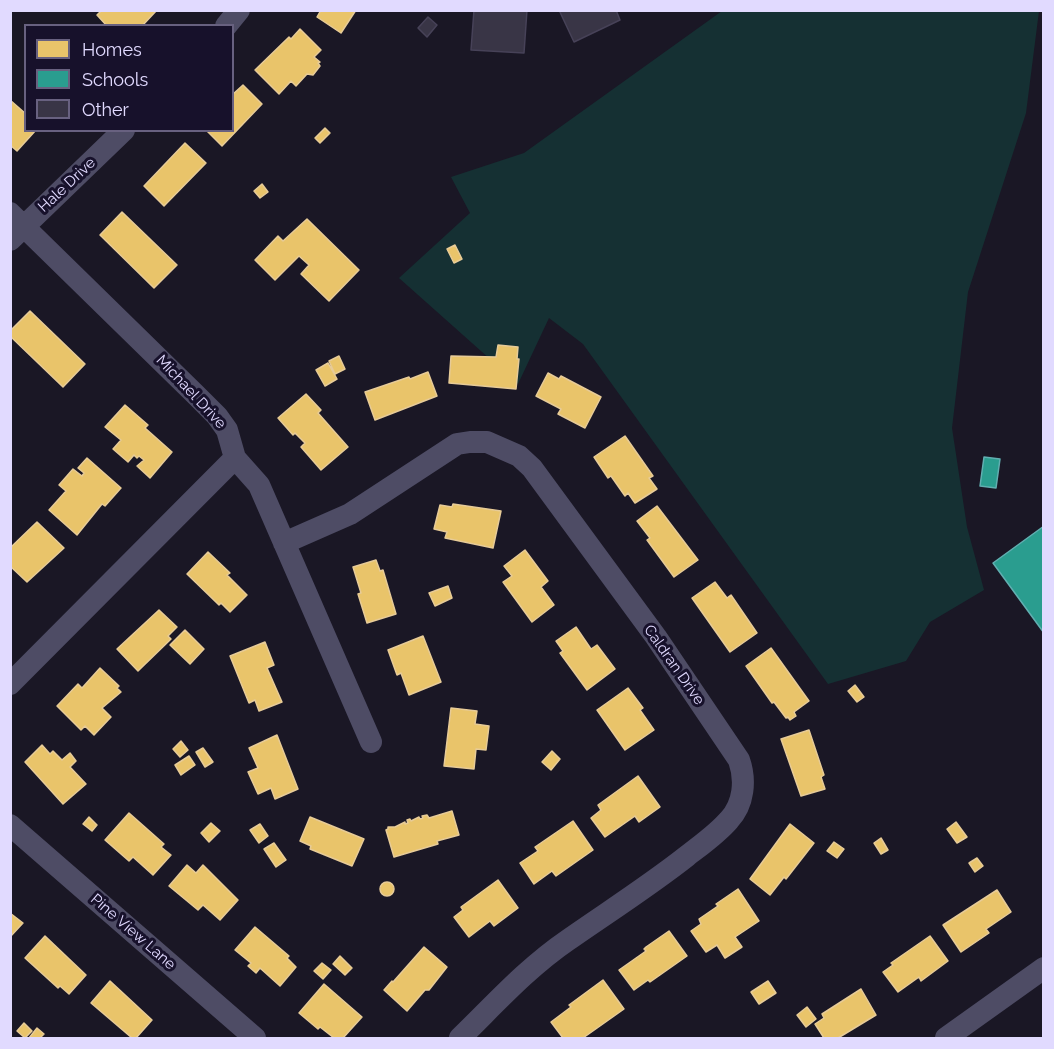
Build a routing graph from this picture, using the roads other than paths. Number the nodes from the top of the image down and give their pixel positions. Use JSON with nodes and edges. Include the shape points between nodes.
{"nodes":[{"id":1,"x":239,"y":10,"type":"edge"},
{"id":2,"x":228,"y":24,"type":"edge"},
{"id":3,"x":122,"y":132,"type":"edge"},
{"id":4,"x":15,"y":226,"type":"edge"},
{"id":5,"x":235,"y":458,"type":"junction"},
{"id":6,"x":284,"y":543,"type":"junction"},
{"id":7,"x":10,"y":684,"type":"edge"},
{"id":8,"x":371,"y":742,"type":"dead end"},
{"id":9,"x":10,"y":825,"type":"edge"},
{"id":10,"x":1044,"y":968,"type":"edge"},
{"id":11,"x":255,"y":1038,"type":"edge"},
{"id":12,"x":460,"y":1038,"type":"edge"},
{"id":13,"x":946,"y":1038,"type":"edge"}],
"edges":[{"from":1,"to":2,"type":"street"},
{"from":3,"to":4,"type":"street","name":"Hale Drive"},
{"from":4,"to":5,"type":"street","name":"Michael Drive","via":[[217,416],[227,430]]},
{"from":5,"to":6,"type":"street","name":"Michael Drive","via":[[260,485]]},
{"from":5,"to":7,"type":"street"},
{"from":6,"to":8,"type":"street","name":"Michael Drive"},
{"from":6,"to":12,"type":"street","name":"Caldran Drive","via":[[350,514],[457,444],[487,442],[506,448],[545,483],[739,760],[742,794],[729,820],[667,872],[530,969]]},
{"from":9,"to":11,"type":"street","name":"Pine View Lane"},
{"from":10,"to":13,"type":"street"}]}
